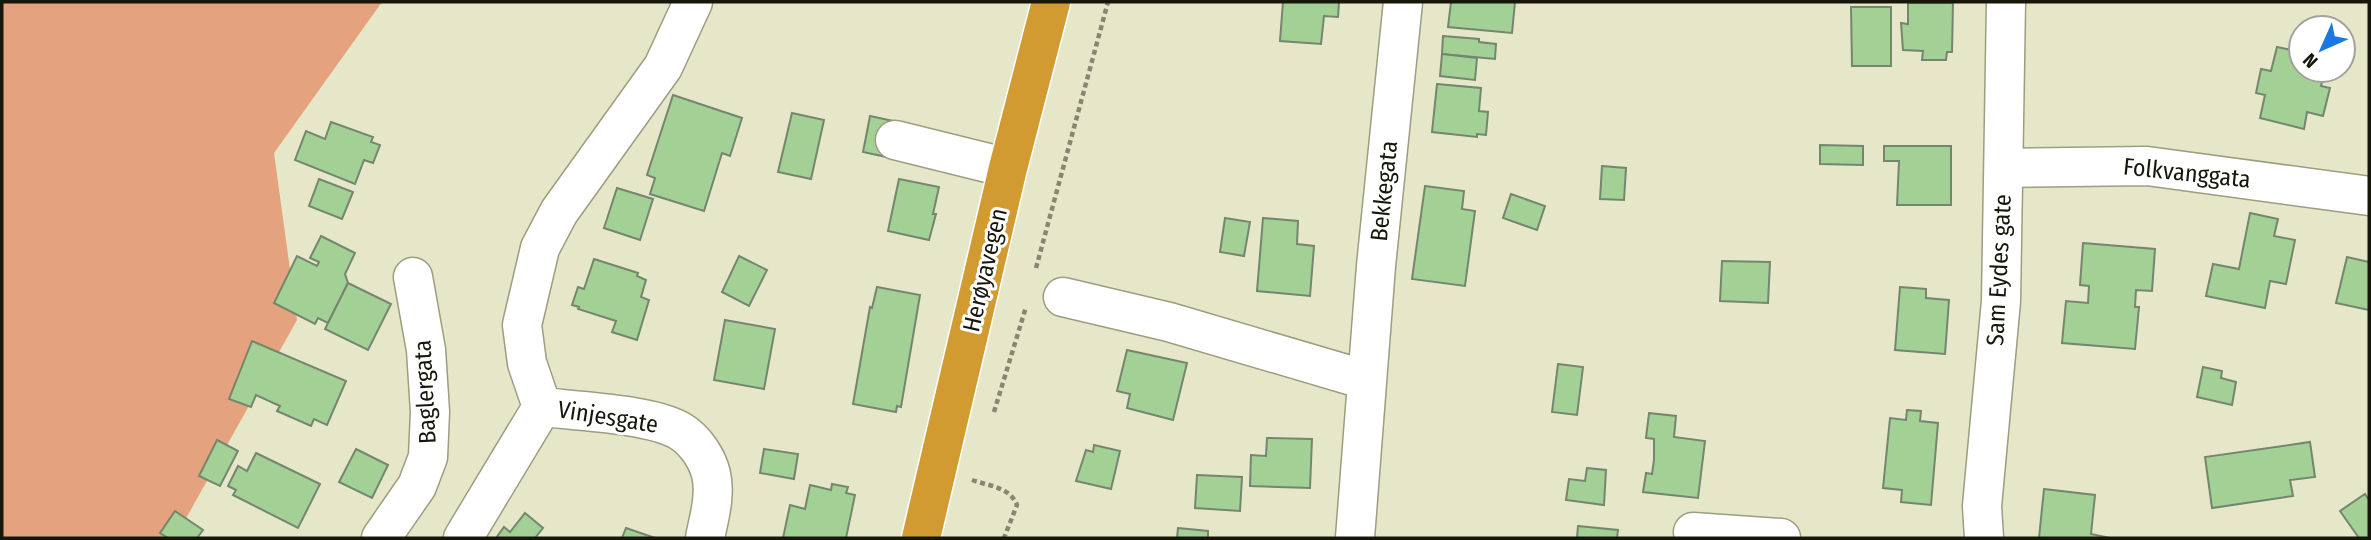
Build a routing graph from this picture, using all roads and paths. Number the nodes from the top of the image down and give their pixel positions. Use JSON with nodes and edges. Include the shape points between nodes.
{"nodes":[{"id":1,"x":693,"y":2,"type":"edge"},
{"id":2,"x":1051,"y":2,"type":"edge"},
{"id":3,"x":1403,"y":2,"type":"edge"},
{"id":4,"x":2006,"y":2,"type":"edge"},
{"id":5,"x":895,"y":140,"type":"dead end"},
{"id":6,"x":1009,"y":168,"type":"junction"},
{"id":7,"x":2004,"y":168,"type":"junction"},
{"id":8,"x":2368,"y":186,"type":"edge"},
{"id":9,"x":413,"y":276,"type":"dead end"},
{"id":10,"x":1063,"y":297,"type":"dead end"},
{"id":11,"x":1366,"y":380,"type":"junction"},
{"id":12,"x":542,"y":407,"type":"junction"},
{"id":13,"x":972,"y":480,"type":"dead end"},
{"id":14,"x":1693,"y":532,"type":"dead end"},
{"id":15,"x":381,"y":538,"type":"edge"},
{"id":16,"x":463,"y":538,"type":"edge"},
{"id":17,"x":705,"y":538,"type":"edge"},
{"id":18,"x":921,"y":538,"type":"edge"},
{"id":19,"x":1004,"y":538,"type":"edge"},
{"id":20,"x":1355,"y":538,"type":"edge"},
{"id":21,"x":1781,"y":538,"type":"edge"},
{"id":22,"x":1984,"y":538,"type":"edge"}],
"edges":[{"from":1,"to":12,"type":"street","via":[[663,67],[565,202],[540,248],[522,325],[527,363]]},
{"from":2,"to":6,"type":"highway","name":"Herøyavegen"},
{"from":3,"to":11,"type":"street","name":"Bekkegata"},
{"from":4,"to":7,"type":"street","name":"Sam Eydes gate"},
{"from":5,"to":6,"type":"street"},
{"from":6,"to":18,"type":"highway","name":"Herøyavegen"},
{"from":7,"to":8,"type":"street","name":"Folkvanggata","via":[[2147,166]]},
{"from":7,"to":22,"type":"street","name":"Sam Eydes gate","via":[[2001,300],[1982,506]]},
{"from":9,"to":15,"type":"street","name":"Baglergata","via":[[426,350],[428,457],[417,486]]},
{"from":10,"to":11,"type":"street"},
{"from":11,"to":20,"type":"street","name":"Bekkegata"},
{"from":12,"to":16,"type":"street"},
{"from":12,"to":17,"type":"street","name":"Vinjesgate","via":[[654,420],[681,432],[701,451],[711,475],[713,503]]},
{"from":13,"to":19,"type":"path","via":[[1014,496],[1017,505]]},
{"from":14,"to":21,"type":"street"}]}
